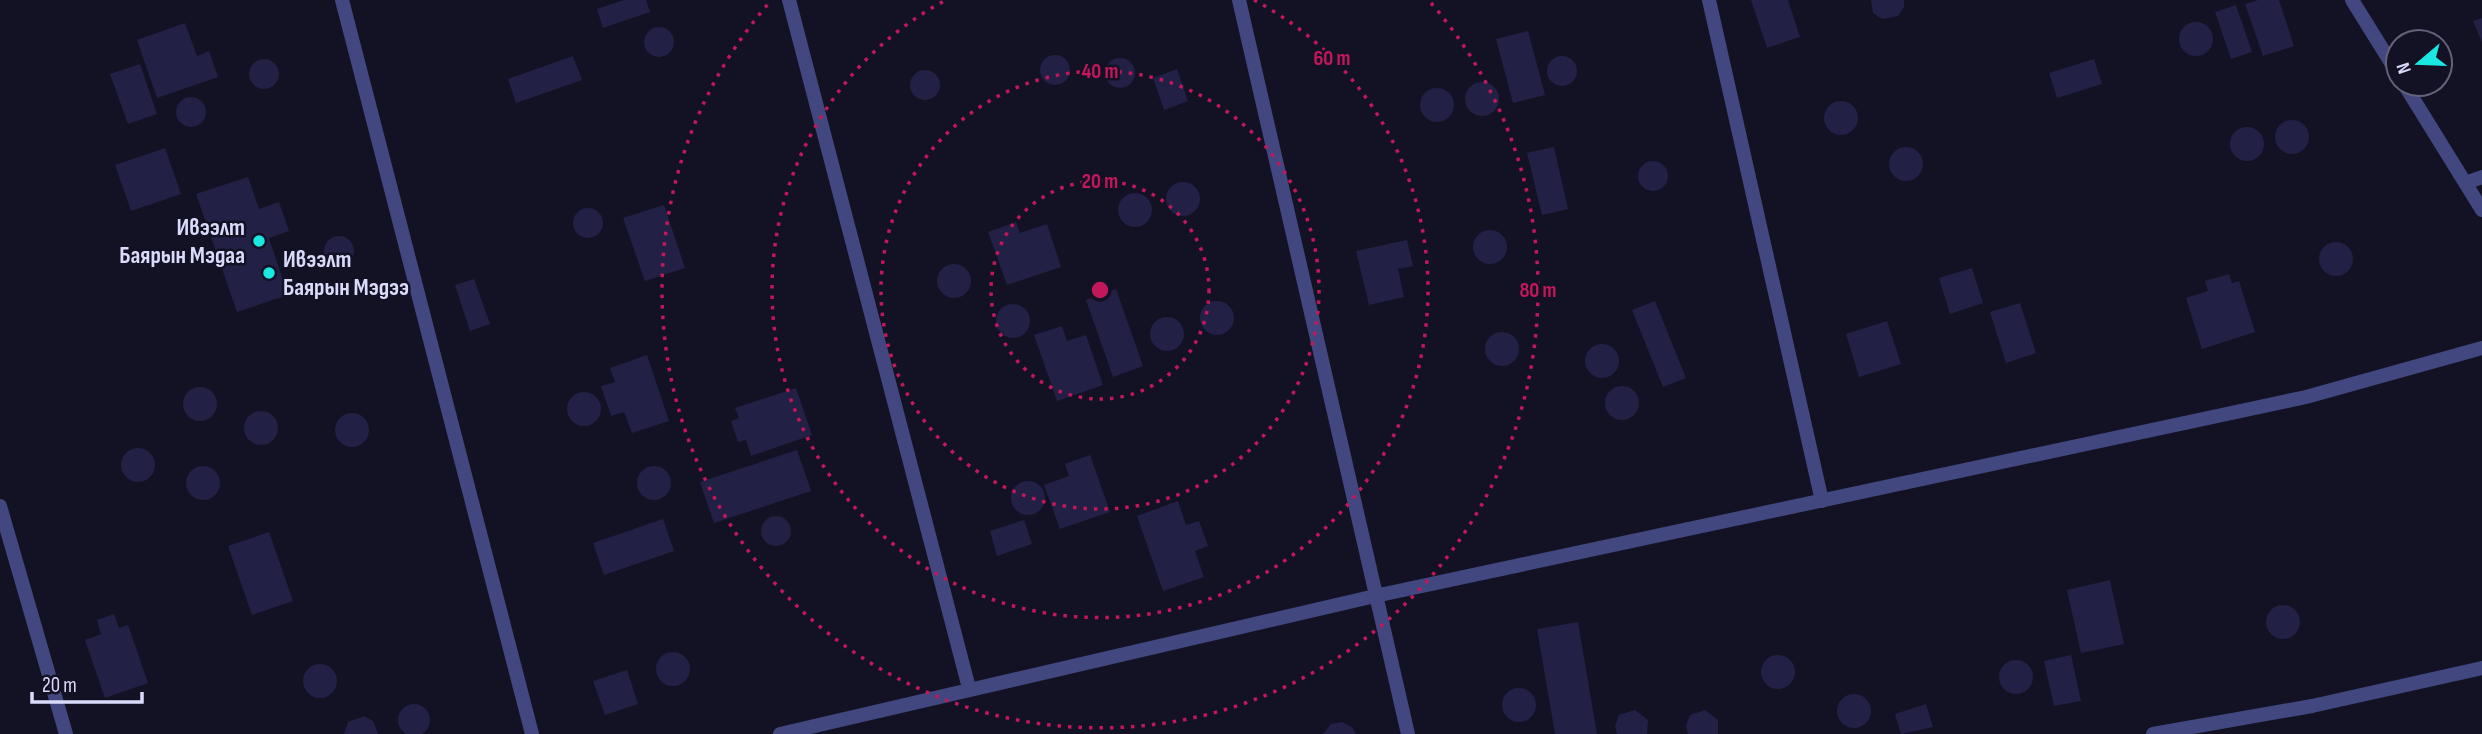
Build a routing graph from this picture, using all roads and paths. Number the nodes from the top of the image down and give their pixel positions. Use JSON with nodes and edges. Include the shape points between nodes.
{"nodes":[{"id":1,"x":342,"y":0,"type":"edge"},
{"id":2,"x":789,"y":0,"type":"edge"},
{"id":3,"x":1239,"y":0,"type":"edge"},
{"id":4,"x":1709,"y":0,"type":"edge"},
{"id":5,"x":2352,"y":0,"type":"edge"},
{"id":6,"x":2384,"y":51,"type":"edge"},
{"id":7,"x":2413,"y":98,"type":"edge"},
{"id":8,"x":2482,"y":177,"type":"edge"},
{"id":9,"x":2465,"y":183,"type":"junction"},
{"id":10,"x":2482,"y":210,"type":"edge"},
{"id":11,"x":2482,"y":348,"type":"edge"},
{"id":12,"x":1822,"y":501,"type":"junction"},
{"id":13,"x":0,"y":506,"type":"edge"},
{"id":14,"x":1375,"y":596,"type":"junction"},
{"id":15,"x":2482,"y":668,"type":"edge"},
{"id":16,"x":969,"y":688,"type":"junction"},
{"id":17,"x":66,"y":734,"type":"edge"},
{"id":18,"x":532,"y":734,"type":"edge"},
{"id":19,"x":780,"y":734,"type":"edge"},
{"id":20,"x":1408,"y":734,"type":"edge"},
{"id":21,"x":2153,"y":734,"type":"edge"}],
"edges":[{"from":1,"to":18,"type":"street"},
{"from":2,"to":16,"type":"street"},
{"from":3,"to":14,"type":"street"},
{"from":4,"to":12,"type":"street"},
{"from":5,"to":6,"type":"street"},
{"from":7,"to":9,"type":"street"},
{"from":8,"to":9,"type":"street"},
{"from":9,"to":10,"type":"street"},
{"from":11,"to":12,"type":"street","via":[[2305,397]]},
{"from":12,"to":14,"type":"street"},
{"from":13,"to":17,"type":"street"},
{"from":14,"to":16,"type":"street"},
{"from":14,"to":20,"type":"street"},
{"from":15,"to":21,"type":"street","via":[[2312,706]]},
{"from":16,"to":19,"type":"street"}]}
